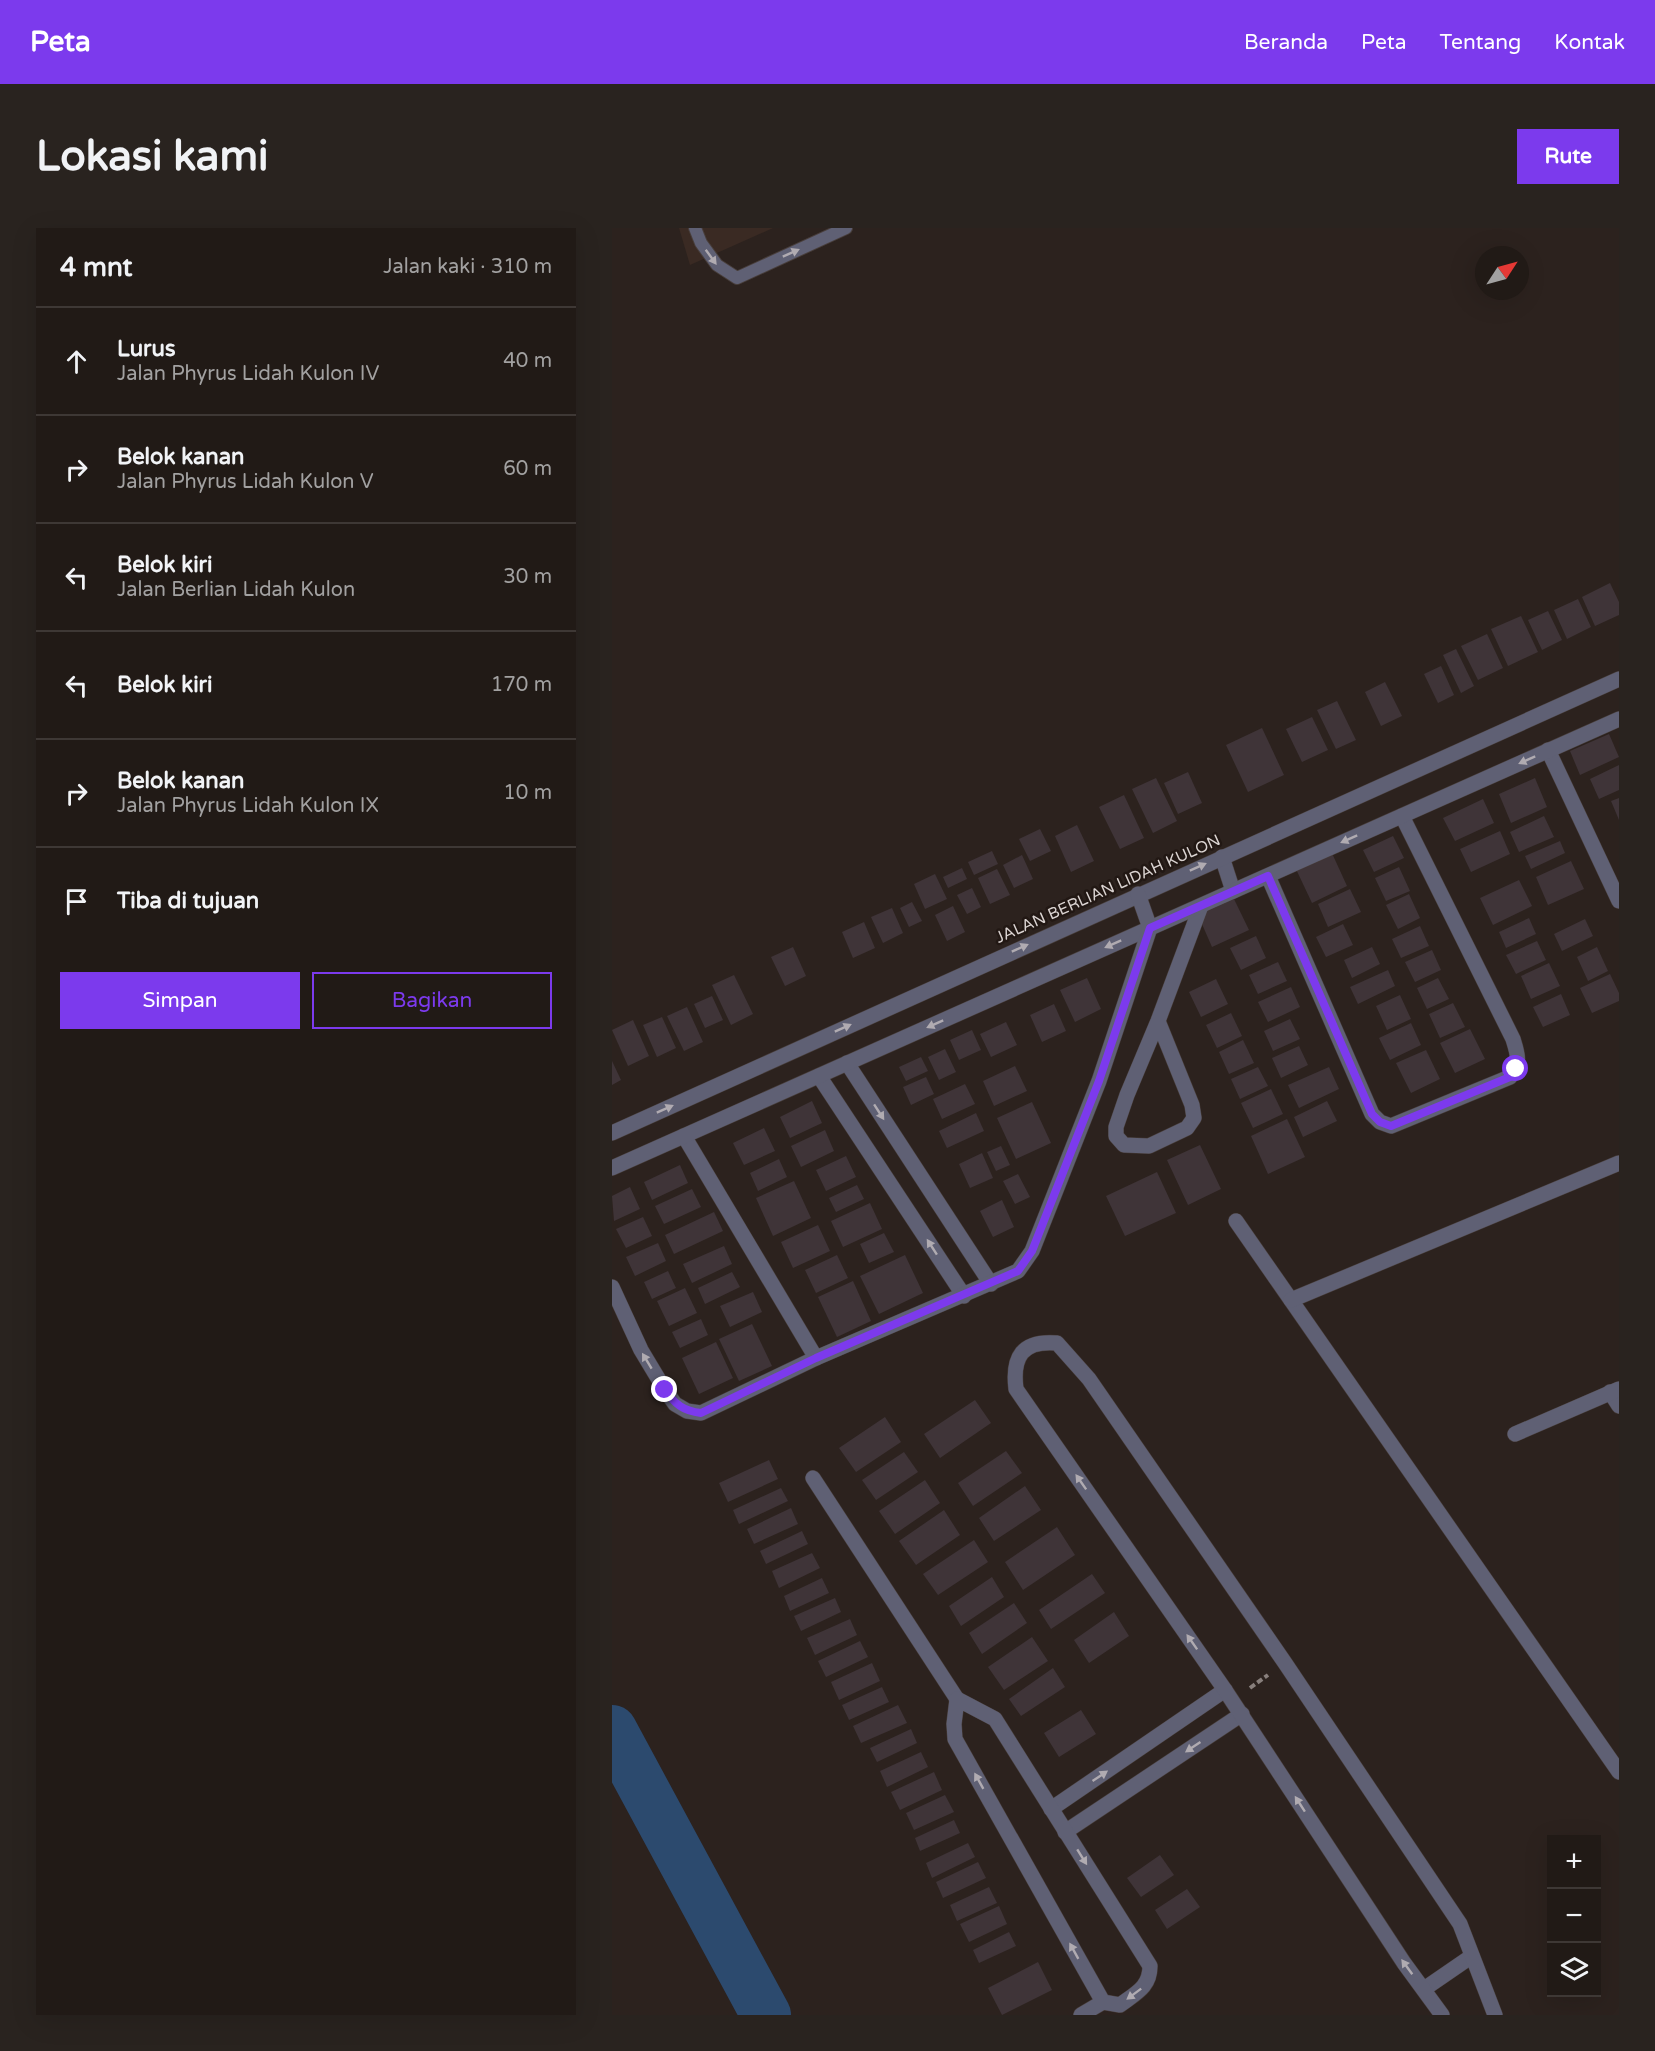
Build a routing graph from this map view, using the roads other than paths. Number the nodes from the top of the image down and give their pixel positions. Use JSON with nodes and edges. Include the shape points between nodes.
{"nodes":[{"id":1,"x":694,"y":228,"type":"edge"},
{"id":2,"x":846,"y":228,"type":"edge"},
{"id":3,"x":1619,"y":679,"type":"edge"},
{"id":4,"x":1619,"y":719,"type":"edge"},
{"id":5,"x":1548,"y":750,"type":"junction"},
{"id":6,"x":1402,"y":816,"type":"junction"},
{"id":7,"x":1222,"y":857,"type":"junction"},
{"id":8,"x":1268,"y":876,"type":"junction"},
{"id":9,"x":1233,"y":891,"type":"junction"},
{"id":10,"x":1138,"y":894,"type":"junction"},
{"id":11,"x":1619,"y":901,"type":"edge"},
{"id":12,"x":1201,"y":906,"type":"junction"},
{"id":13,"x":1150,"y":928,"type":"junction"},
{"id":14,"x":1158,"y":1021,"type":"junction"},
{"id":15,"x":847,"y":1063,"type":"junction"},
{"id":16,"x":819,"y":1076,"type":"junction"},
{"id":17,"x":612,"y":1133,"type":"edge"},
{"id":18,"x":684,"y":1136,"type":"junction"},
{"id":19,"x":1619,"y":1163,"type":"edge"},
{"id":20,"x":612,"y":1168,"type":"edge"},
{"id":21,"x":1236,"y":1221,"type":"dead end"},
{"id":22,"x":990,"y":1284,"type":"junction"},
{"id":23,"x":612,"y":1287,"type":"edge"},
{"id":24,"x":964,"y":1296,"type":"junction"},
{"id":25,"x":1291,"y":1300,"type":"junction"},
{"id":26,"x":816,"y":1358,"type":"junction"},
{"id":27,"x":1615,"y":1390,"type":"edge"},
{"id":28,"x":1619,"y":1406,"type":"edge"},
{"id":29,"x":1515,"y":1434,"type":"dead end"},
{"id":30,"x":813,"y":1478,"type":"dead end"},
{"id":31,"x":1229,"y":1695,"type":"junction"},
{"id":32,"x":957,"y":1699,"type":"junction"},
{"id":33,"x":1242,"y":1714,"type":"junction"},
{"id":34,"x":1619,"y":1772,"type":"edge"},
{"id":35,"x":1051,"y":1809,"type":"junction"},
{"id":36,"x":1065,"y":1832,"type":"junction"},
{"id":37,"x":1472,"y":1956,"type":"junction"},
{"id":38,"x":1424,"y":1989,"type":"junction"},
{"id":39,"x":1103,"y":2002,"type":"junction"},
{"id":40,"x":1081,"y":2015,"type":"edge"},
{"id":41,"x":1442,"y":2015,"type":"edge"},
{"id":42,"x":1495,"y":2015,"type":"edge"}],
"edges":[{"from":1,"to":2,"type":"lane","one_way":true,"via":[[717,265],[737,278]]},
{"from":3,"to":7,"type":"street","name":"JALAN BERLIAN LIDAH KULON"},
{"from":4,"to":5,"type":"street"},
{"from":5,"to":6,"type":"street","one_way":true},
{"from":5,"to":11,"type":"street"},
{"from":6,"to":8,"type":"street","one_way":true},
{"from":6,"to":8,"type":"street","via":[[1514,1039],[1519,1059],[1510,1077],[1391,1126],[1380,1122],[1372,1114]]},
{"from":7,"to":9,"type":"street"},
{"from":10,"to":7,"type":"street","name":"JALAN BERLIAN LIDAH KULON","one_way":true},
{"from":8,"to":9,"type":"street"},
{"from":9,"to":12,"type":"street"},
{"from":10,"to":13,"type":"street"},
{"from":17,"to":10,"type":"street","name":"JALAN BERLIAN LIDAH KULON","one_way":true},
{"from":12,"to":13,"type":"street"},
{"from":12,"to":14,"type":"street"},
{"from":13,"to":15,"type":"street","one_way":true},
{"from":13,"to":22,"type":"street","via":[[1099,1081],[1032,1251],[1018,1271]]},
{"from":14,"to":14,"type":"street","via":[[1116,1127],[1116,1136],[1124,1145],[1149,1146],[1187,1128],[1194,1118]]},
{"from":15,"to":16,"type":"street"},
{"from":15,"to":22,"type":"street","one_way":true},
{"from":16,"to":18,"type":"street"},
{"from":24,"to":16,"type":"street","one_way":true},
{"from":18,"to":20,"type":"street"},
{"from":18,"to":26,"type":"street"},
{"from":19,"to":25,"type":"street"},
{"from":21,"to":25,"type":"street"},
{"from":22,"to":24,"type":"street"},
{"from":26,"to":23,"type":"street","one_way":true,"via":[[701,1413],[687,1411],[675,1404],[640,1350]]},
{"from":24,"to":26,"type":"street"},
{"from":25,"to":34,"type":"street"},
{"from":27,"to":28,"type":"street"},
{"from":27,"to":29,"type":"street"},
{"from":30,"to":32,"type":"street"},
{"from":31,"to":33,"type":"street"},
{"from":35,"to":31,"type":"street","one_way":true},
{"from":31,"to":37,"type":"street","one_way":true,"via":[[1016,1389],[1014,1370],[1020,1354],[1032,1344],[1057,1342],[1089,1379],[1460,1924]]},
{"from":32,"to":35,"type":"street","via":[[994,1719]]},
{"from":39,"to":32,"type":"street","one_way":true,"via":[[955,1739]]},
{"from":33,"to":36,"type":"street","one_way":true},
{"from":38,"to":33,"type":"street","one_way":true},
{"from":35,"to":36,"type":"street"},
{"from":36,"to":39,"type":"street","one_way":true,"via":[[1150,1966],[1150,1977],[1141,1990],[1120,2004]]},
{"from":37,"to":38,"type":"street"},
{"from":37,"to":42,"type":"street"},
{"from":38,"to":41,"type":"street"},
{"from":39,"to":40,"type":"street"}]}
